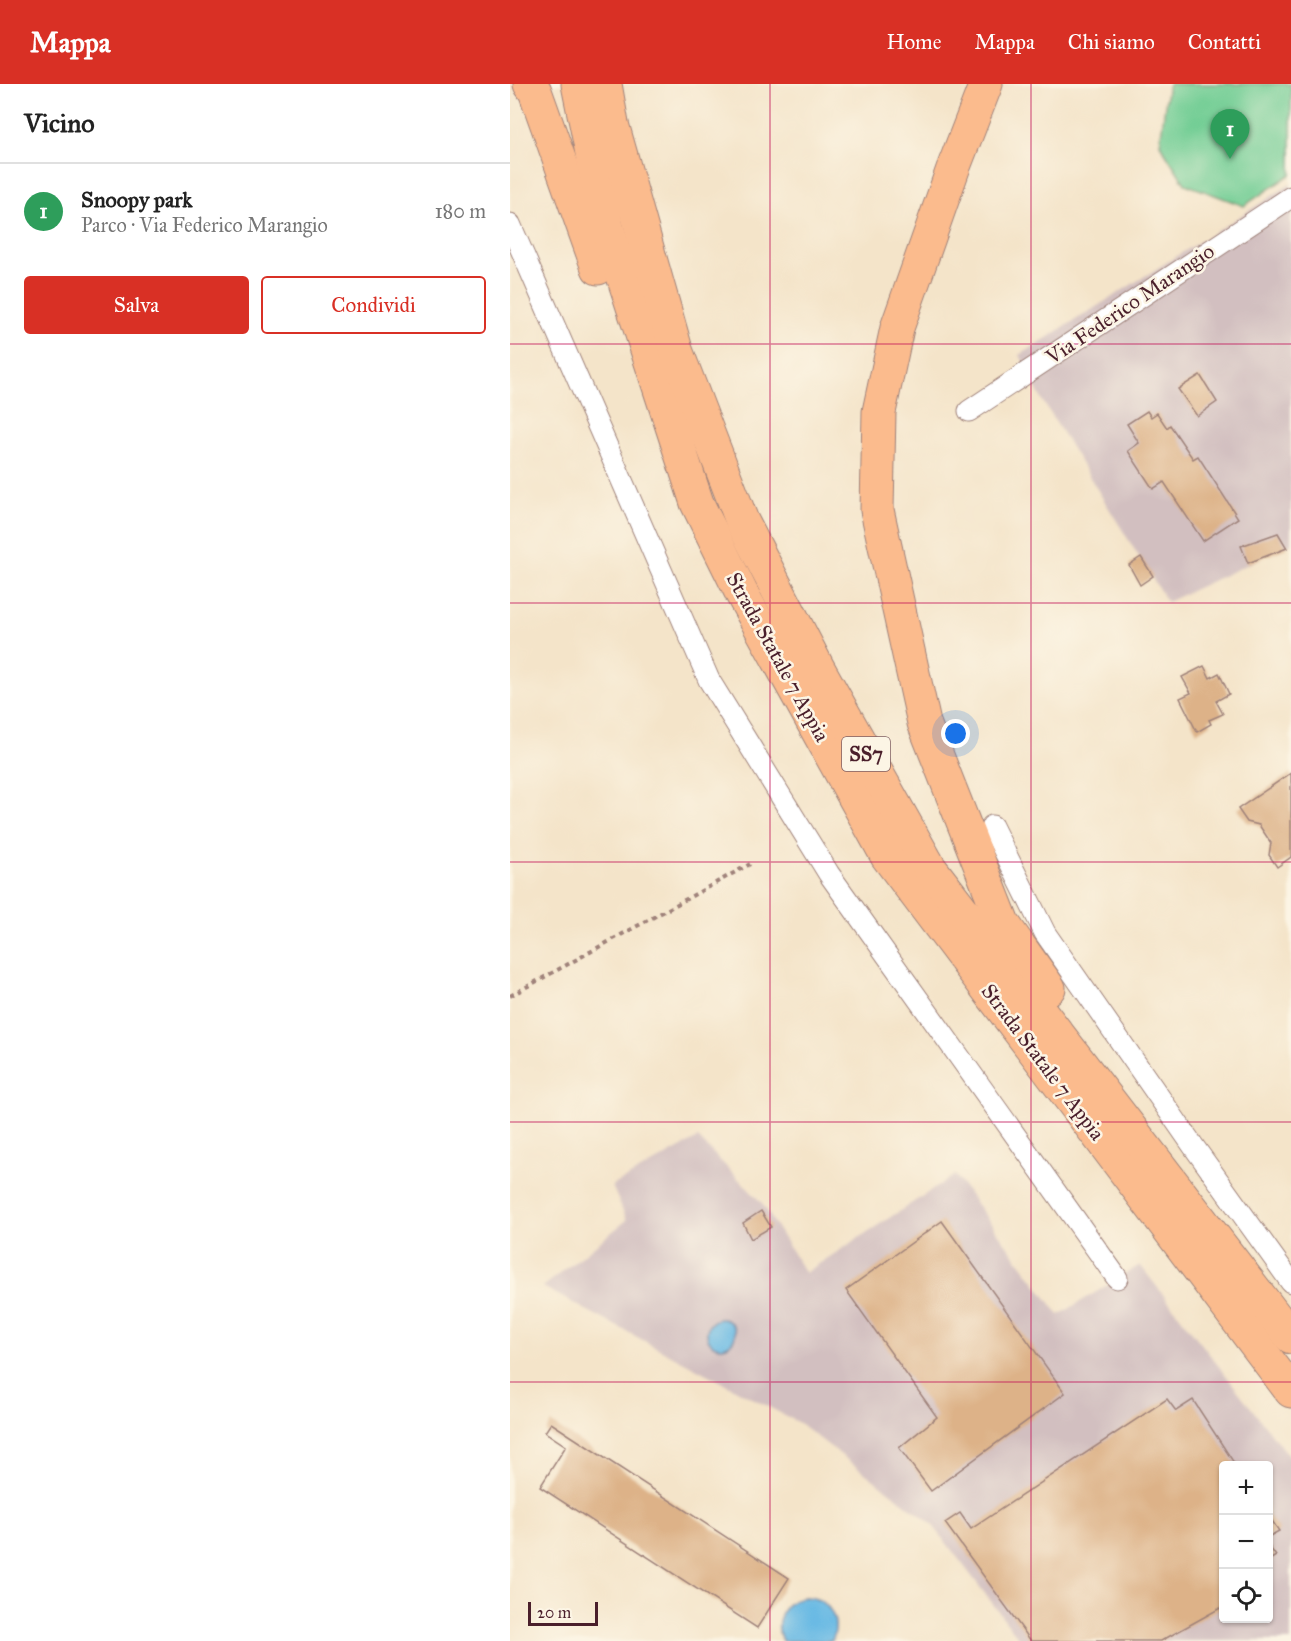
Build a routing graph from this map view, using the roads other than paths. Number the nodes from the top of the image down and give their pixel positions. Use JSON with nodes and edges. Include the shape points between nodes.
{"nodes":[{"id":1,"x":530,"y":84,"type":"edge"},
{"id":2,"x":578,"y":84,"type":"edge"},
{"id":3,"x":605,"y":84,"type":"edge"},
{"id":4,"x":986,"y":84,"type":"edge"},
{"id":5,"x":1291,"y":197,"type":"edge"},
{"id":6,"x":510,"y":224,"type":"edge"},
{"id":7,"x":969,"y":411,"type":"dead end"},
{"id":8,"x":697,"y":503,"type":"junction"},
{"id":9,"x":992,"y":826,"type":"dead end"},
{"id":10,"x":1212,"y":1235,"type":"junction"},
{"id":11,"x":1117,"y":1278,"type":"dead end"},
{"id":12,"x":1291,"y":1282,"type":"edge"},
{"id":13,"x":1291,"y":1337,"type":"edge"},
{"id":14,"x":1291,"y":1391,"type":"edge"}],
"edges":[{"from":1,"to":8,"type":"highway","via":[[644,401]]},
{"from":2,"to":8,"type":"highway","name":"Strada Statale 7 Appia","number":"SS7","via":[[607,227]]},
{"from":3,"to":10,"type":"highway","name":"Strada Statale 7 Appia","number":"SS7","via":[[612,124],[676,350],[742,521],[818,669],[930,868]]},
{"from":4,"to":10,"type":"highway","via":[[897,328],[879,412],[877,510],[924,723],[1003,923],[1080,1032]]},
{"from":5,"to":7,"type":"street","name":"Via Federico Marangio"},
{"from":6,"to":11,"type":"street","via":[[709,680],[829,874]]},
{"from":8,"to":14,"type":"highway","name":"Strada Statale 7 Appia","number":"SS7","via":[[742,594],[887,856]]},
{"from":9,"to":12,"type":"street","via":[[1045,933]]},
{"from":10,"to":13,"type":"highway","name":"Strada Statale 7 Appia","number":"SS7"}]}
